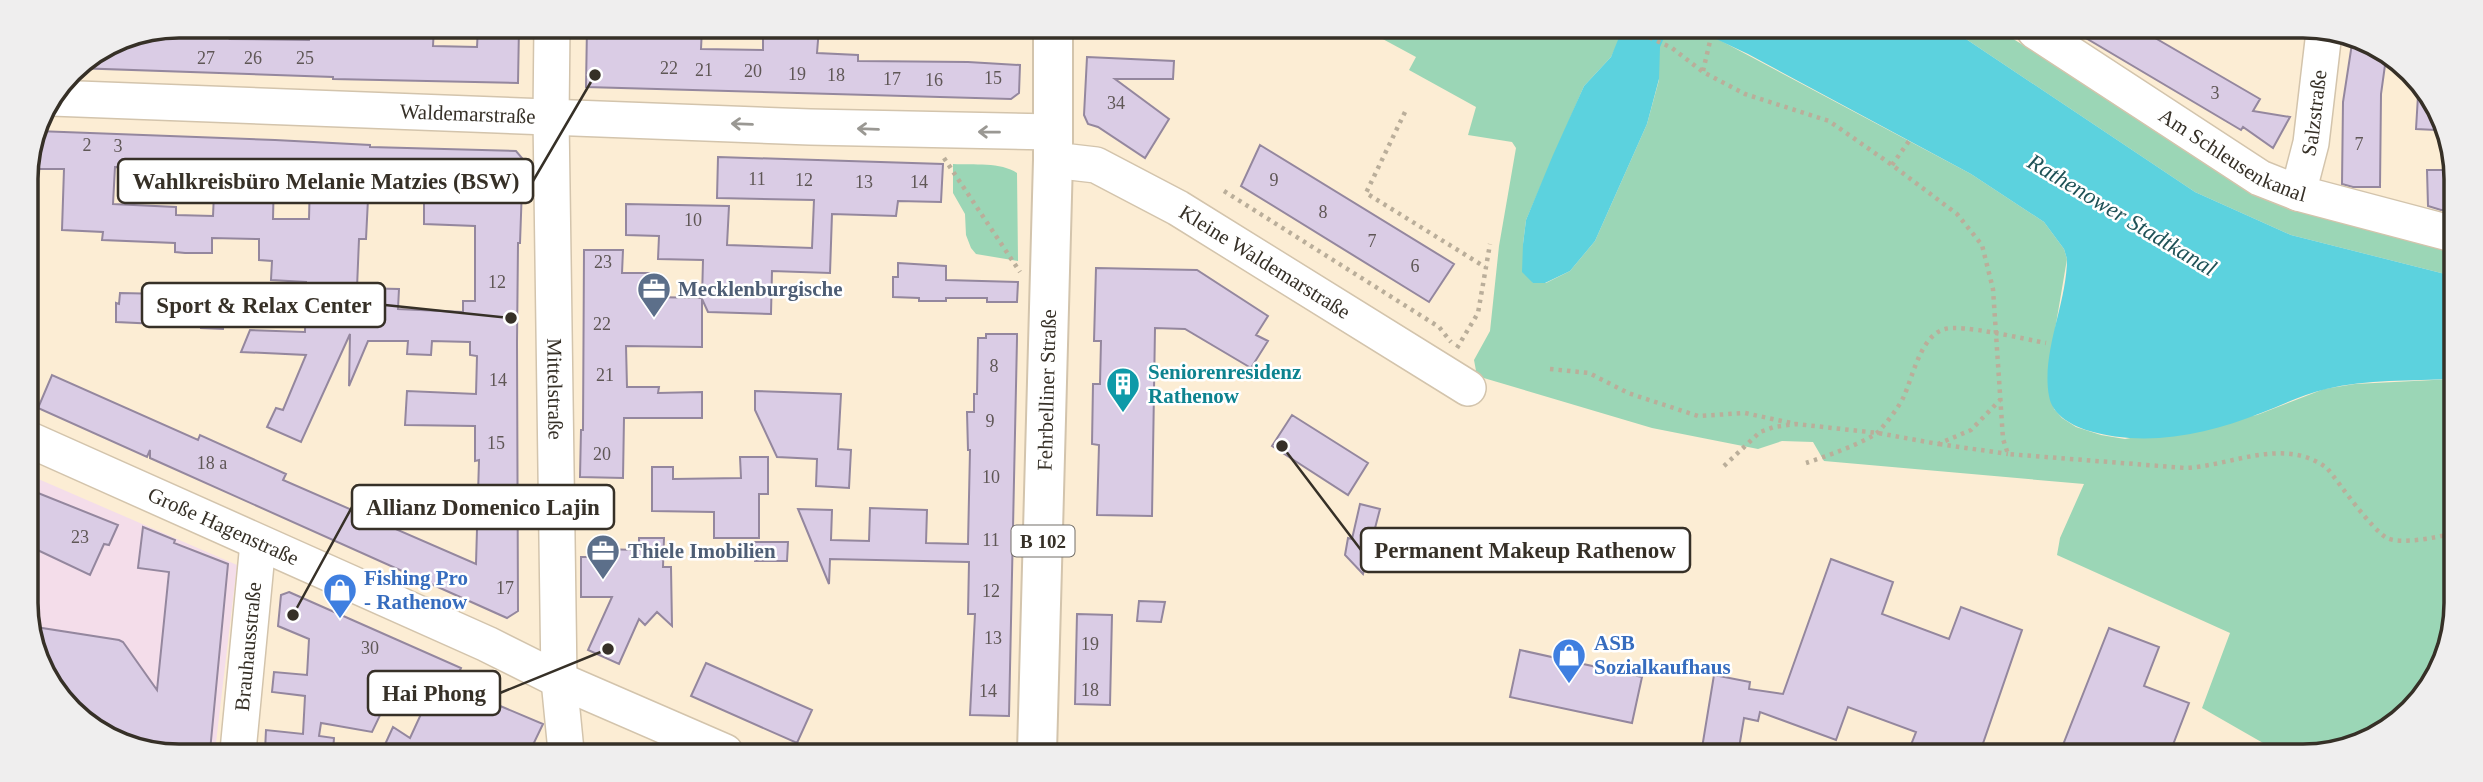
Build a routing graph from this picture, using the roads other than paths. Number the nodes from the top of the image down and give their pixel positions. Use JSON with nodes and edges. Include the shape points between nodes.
{"nodes":[{"id":1,"x":552,"y":38,"type":"edge"},
{"id":2,"x":1053,"y":38,"type":"edge"},
{"id":3,"x":2044,"y":38,"type":"edge"},
{"id":4,"x":2323,"y":40,"type":"edge"},
{"id":5,"x":64,"y":98,"type":"edge"},
{"id":6,"x":551,"y":117,"type":"junction"},
{"id":7,"x":1053,"y":146,"type":"junction"},
{"id":8,"x":2298,"y":193,"type":"junction"},
{"id":9,"x":2444,"y":231,"type":"edge"},
{"id":10,"x":1466,"y":372,"type":"road end"},
{"id":11,"x":38,"y":444,"type":"edge"},
{"id":12,"x":258,"y":543,"type":"junction"},
{"id":13,"x":559,"y":680,"type":"junction"},
{"id":14,"x":239,"y":744,"type":"edge"},
{"id":15,"x":565,"y":744,"type":"edge"},
{"id":16,"x":706,"y":744,"type":"edge"},
{"id":17,"x":1037,"y":744,"type":"edge"}],
"edges":[{"from":1,"to":6,"type":"street","name":"Mittelstraße"},
{"from":2,"to":7,"type":"main road","name":"Fehrbelliner Straße","number":"B 102"},
{"from":3,"to":8,"type":"street","name":"Am Schleusenkanal","via":[[2260,178]]},
{"from":4,"to":8,"type":"street","name":"Salzstraße","via":[[2311,144]]},
{"from":5,"to":6,"type":"street","name":"Waldemarstraße"},
{"from":7,"to":6,"type":"street","name":"Waldemarstraße","one_way":true,"via":[[926,131]]},
{"from":6,"to":13,"type":"street","name":"Mittelstraße"},
{"from":7,"to":10,"type":"street","name":"Kleine Waldemarstraße","via":[[1178,208]]},
{"from":7,"to":17,"type":"main road","name":"Fehrbelliner Straße","number":"B 102"},
{"from":8,"to":9,"type":"street","name":"Am Schleusenkanal"},
{"from":11,"to":12,"type":"street","name":"Große Hagenstraße"},
{"from":12,"to":13,"type":"street","name":"Große Hagenstraße"},
{"from":12,"to":14,"type":"street","name":"Brauhausstraße"},
{"from":13,"to":15,"type":"street","name":"Mittelstraße"},
{"from":13,"to":16,"type":"street","name":"Große Hagenstraße"}]}
